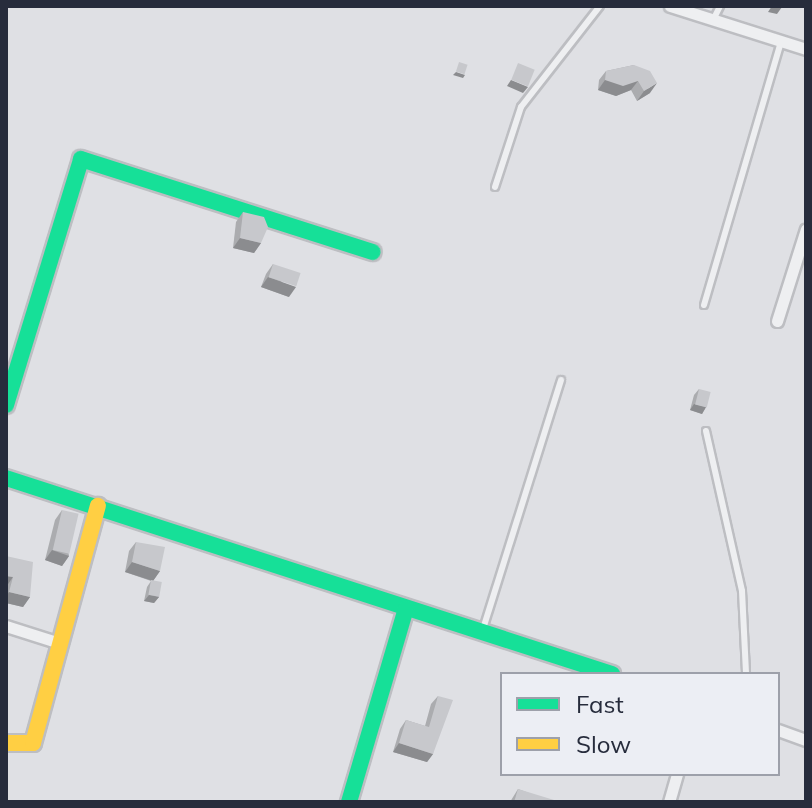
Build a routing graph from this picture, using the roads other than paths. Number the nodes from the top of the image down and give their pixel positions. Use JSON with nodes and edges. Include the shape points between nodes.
{"nodes":[{"id":1,"x":600,"y":6,"type":"edge"},
{"id":2,"x":670,"y":6,"type":"edge"},
{"id":3,"x":720,"y":6,"type":"edge"},
{"id":4,"x":713,"y":20,"type":"junction"},
{"id":5,"x":781,"y":41,"type":"junction"},
{"id":6,"x":806,"y":49,"type":"edge"},
{"id":7,"x":495,"y":187,"type":"dead end"},
{"id":8,"x":806,"y":229,"type":"edge"},
{"id":9,"x":373,"y":252,"type":"dead end"},
{"id":10,"x":704,"y":305,"type":"dead end"},
{"id":11,"x":777,"y":321,"type":"dead end"},
{"id":12,"x":561,"y":380,"type":"dead end"},
{"id":13,"x":6,"y":405,"type":"edge"},
{"id":14,"x":706,"y":431,"type":"dead end"},
{"id":15,"x":6,"y":478,"type":"edge"},
{"id":16,"x":98,"y":506,"type":"junction"},
{"id":17,"x":406,"y":608,"type":"junction"},
{"id":18,"x":6,"y":626,"type":"edge"},
{"id":19,"x":483,"y":630,"type":"junction"},
{"id":20,"x":60,"y":643,"type":"junction"},
{"id":21,"x":606,"y":672,"type":"edge"},
{"id":22,"x":746,"y":672,"type":"edge"},
{"id":23,"x":780,"y":731,"type":"edge"},
{"id":24,"x":806,"y":740,"type":"edge"},
{"id":25,"x":6,"y":743,"type":"edge"},
{"id":26,"x":676,"y":776,"type":"edge"},
{"id":27,"x":349,"y":802,"type":"edge"},
{"id":28,"x":669,"y":802,"type":"edge"}],
"edges":[{"from":1,"to":7,"type":"lane","via":[[521,107]]},
{"from":2,"to":4,"type":"street"},
{"from":3,"to":4,"type":"lane"},
{"from":4,"to":5,"type":"street"},
{"from":5,"to":6,"type":"street"},
{"from":5,"to":10,"type":"lane"},
{"from":8,"to":11,"type":"street"},
{"from":9,"to":13,"type":"street","via":[[81,159]]},
{"from":12,"to":19,"type":"lane"},
{"from":14,"to":22,"type":"lane","via":[[742,591]]},
{"from":15,"to":16,"type":"street"},
{"from":16,"to":17,"type":"street"},
{"from":16,"to":20,"type":"street"},
{"from":17,"to":19,"type":"street"},
{"from":17,"to":27,"type":"street"},
{"from":18,"to":20,"type":"street"},
{"from":19,"to":21,"type":"street"},
{"from":20,"to":25,"type":"street","via":[[33,743]]},
{"from":23,"to":24,"type":"street"},
{"from":26,"to":28,"type":"street"}]}
